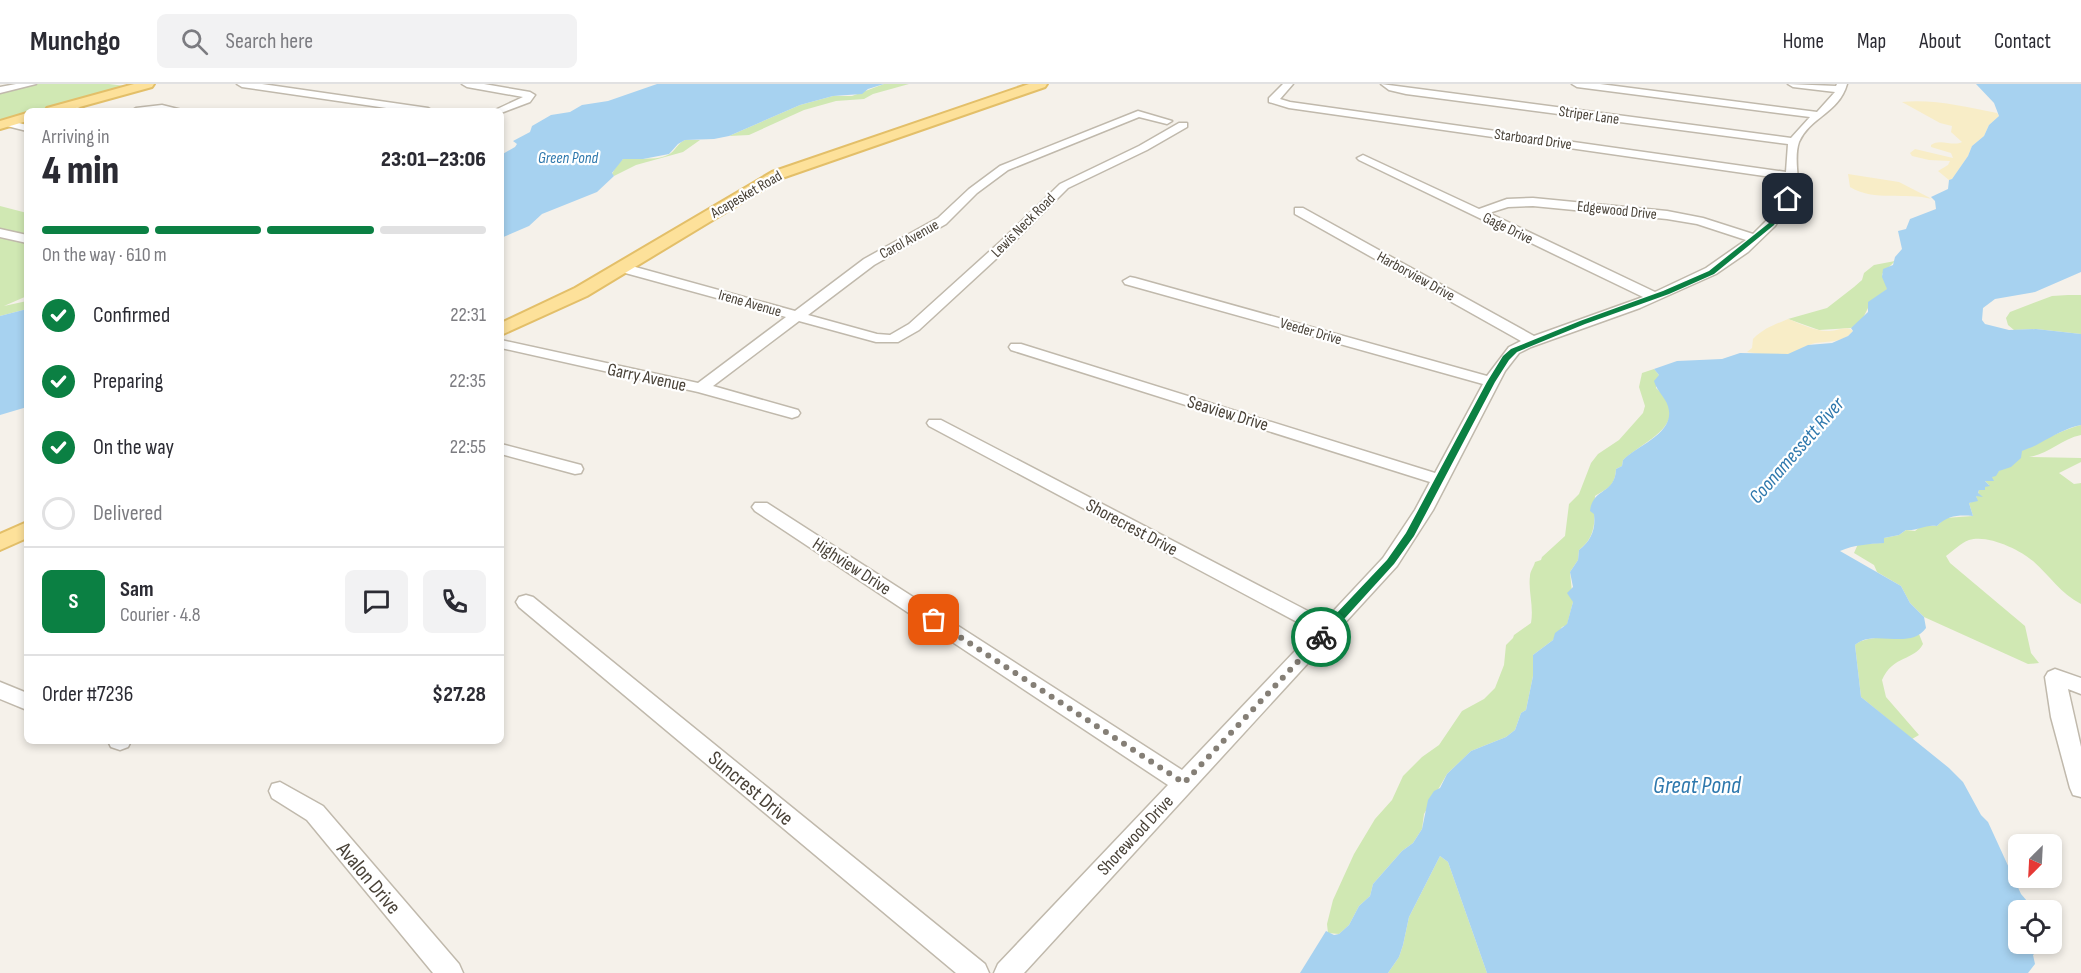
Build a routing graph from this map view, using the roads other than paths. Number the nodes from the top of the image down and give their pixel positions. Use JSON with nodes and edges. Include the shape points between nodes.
{"nodes":[{"id":1,"x":31,"y":84,"type":"edge"},
{"id":2,"x":148,"y":84,"type":"edge"},
{"id":3,"x":242,"y":84,"type":"edge"},
{"id":4,"x":467,"y":84,"type":"edge"},
{"id":5,"x":1041,"y":84,"type":"edge"},
{"id":6,"x":1288,"y":84,"type":"edge"},
{"id":7,"x":1386,"y":84,"type":"edge"},
{"id":8,"x":1577,"y":84,"type":"edge"},
{"id":9,"x":1793,"y":84,"type":"edge"},
{"id":10,"x":1841,"y":87,"type":"edge"},
{"id":11,"x":0,"y":90,"type":"edge"},
{"id":12,"x":64,"y":107,"type":"junction"},
{"id":13,"x":61,"y":108,"type":"edge"},
{"id":14,"x":68,"y":108,"type":"edge"},
{"id":15,"x":407,"y":108,"type":"edge"},
{"id":16,"x":504,"y":109,"type":"edge"},
{"id":17,"x":1819,"y":115,"type":"junction"},
{"id":18,"x":24,"y":118,"type":"edge"},
{"id":19,"x":1167,"y":121,"type":"dead end"},
{"id":20,"x":3,"y":124,"type":"edge"},
{"id":21,"x":1183,"y":125,"type":"dead end"},
{"id":22,"x":24,"y":128,"type":"edge"},
{"id":23,"x":1794,"y":142,"type":"junction"},
{"id":24,"x":1363,"y":158,"type":"dead end"},
{"id":25,"x":1791,"y":183,"type":"junction"},
{"id":26,"x":1299,"y":211,"type":"dead end"},
{"id":27,"x":1478,"y":213,"type":"junction"},
{"id":28,"x":0,"y":233,"type":"edge"},
{"id":29,"x":24,"y":238,"type":"edge"},
{"id":30,"x":1755,"y":239,"type":"junction"},
{"id":31,"x":623,"y":268,"type":"junction"},
{"id":32,"x":1130,"y":281,"type":"dead end"},
{"id":33,"x":1654,"y":297,"type":"junction"},
{"id":34,"x":795,"y":316,"type":"junction"},
{"id":35,"x":504,"y":329,"type":"edge"},
{"id":36,"x":876,"y":338,"type":"joint"},
{"id":37,"x":1533,"y":342,"type":"junction"},
{"id":38,"x":504,"y":345,"type":"edge"},
{"id":39,"x":1016,"y":347,"type":"dead end"},
{"id":40,"x":1491,"y":382,"type":"junction"},
{"id":41,"x":701,"y":388,"type":"junction"},
{"id":42,"x":792,"y":413,"type":"dead end"},
{"id":43,"x":935,"y":423,"type":"dead end"},
{"id":44,"x":504,"y":450,"type":"edge"},
{"id":45,"x":575,"y":469,"type":"dead end"},
{"id":46,"x":1440,"y":480,"type":"junction"},
{"id":47,"x":761,"y":507,"type":"dead end"},
{"id":48,"x":24,"y":531,"type":"edge"},
{"id":49,"x":0,"y":543,"type":"edge"},
{"id":50,"x":526,"y":602,"type":"dead end"},
{"id":51,"x":1328,"y":630,"type":"junction"},
{"id":52,"x":2081,"y":686,"type":"edge"},
{"id":53,"x":0,"y":690,"type":"edge"},
{"id":54,"x":24,"y":701,"type":"edge"},
{"id":55,"x":1184,"y":783,"type":"junction"},
{"id":56,"x":2081,"y":788,"type":"edge"},
{"id":57,"x":280,"y":791,"type":"dead end"},
{"id":58,"x":450,"y":973,"type":"edge"},
{"id":59,"x":976,"y":973,"type":"edge"},
{"id":60,"x":1007,"y":973,"type":"edge"}],
"edges":[{"from":1,"to":11,"type":"street"},
{"from":2,"to":12,"type":"main road"},
{"from":3,"to":15,"type":"street"},
{"from":4,"to":16,"type":"street","via":[[530,95]]},
{"from":5,"to":31,"type":"main road","name":"Acapesket Road","via":[[784,172]]},
{"from":6,"to":25,"type":"street","name":"Starboard Drive","via":[[1275,101]]},
{"from":7,"to":23,"type":"street","name":"Striper Lane","via":[[1406,91]]},
{"from":8,"to":17,"type":"street","name":"Striper Lane"},
{"from":9,"to":10,"type":"street"},
{"from":10,"to":17,"type":"street","via":[[1834,102]]},
{"from":12,"to":13,"type":"main road"},
{"from":12,"to":14,"type":"street"},
{"from":17,"to":23,"type":"street"},
{"from":18,"to":20,"type":"main road"},
{"from":19,"to":34,"type":"street","name":"Carol Avenue","via":[[1138,114],[1017,161],[987,179],[942,221],[869,262]]},
{"from":20,"to":22,"type":"street"},
{"from":21,"to":36,"type":"street","name":"Lewis Neck Road","via":[[1059,189],[914,327],[893,339]]},
{"from":23,"to":25,"type":"street","name":"Shorewood Drive"},
{"from":24,"to":27,"type":"street","name":"Gage Drive"},
{"from":25,"to":30,"type":"street","name":"Shorewood Drive","via":[[1772,224]]},
{"from":26,"to":37,"type":"street","name":"Harborview Drive"},
{"from":27,"to":30,"type":"street","name":"Edgewood Drive","via":[[1506,203],[1533,202],[1667,215]]},
{"from":27,"to":33,"type":"street","name":"Gage Drive"},
{"from":28,"to":29,"type":"street"},
{"from":30,"to":33,"type":"street","name":"Shorewood Drive","via":[[1712,272]]},
{"from":31,"to":34,"type":"street","name":"Irene Avenue"},
{"from":31,"to":35,"type":"main road","name":"Acapesket Road"},
{"from":32,"to":40,"type":"street","name":"Veeder Drive"},
{"from":33,"to":37,"type":"street","name":"Shorewood Drive"},
{"from":34,"to":36,"type":"street","name":"Irene Avenue"},
{"from":34,"to":41,"type":"street","name":"Carol Avenue"},
{"from":37,"to":40,"type":"street","name":"Shorewood Drive","via":[[1514,350]]},
{"from":38,"to":41,"type":"street","name":"Garry Avenue"},
{"from":39,"to":46,"type":"street","name":"Seaview Drive"},
{"from":40,"to":46,"type":"street","name":"Shorewood Drive"},
{"from":41,"to":42,"type":"street","name":"Garry Avenue"},
{"from":43,"to":51,"type":"street","name":"Shorecrest Drive"},
{"from":44,"to":45,"type":"street"},
{"from":46,"to":51,"type":"street","name":"Shorewood Drive","via":[[1411,534]]},
{"from":47,"to":55,"type":"street","name":"Highview Drive"},
{"from":48,"to":49,"type":"main road"},
{"from":50,"to":59,"type":"street","name":"Suncrest Drive"},
{"from":51,"to":55,"type":"street","name":"Shorewood Drive"},
{"from":52,"to":56,"type":"street","via":[[2055,677]]},
{"from":53,"to":54,"type":"street"},
{"from":55,"to":60,"type":"street","name":"Shorewood Drive"},
{"from":57,"to":58,"type":"street","name":"Avalon Drive","via":[[315,813]]}]}
